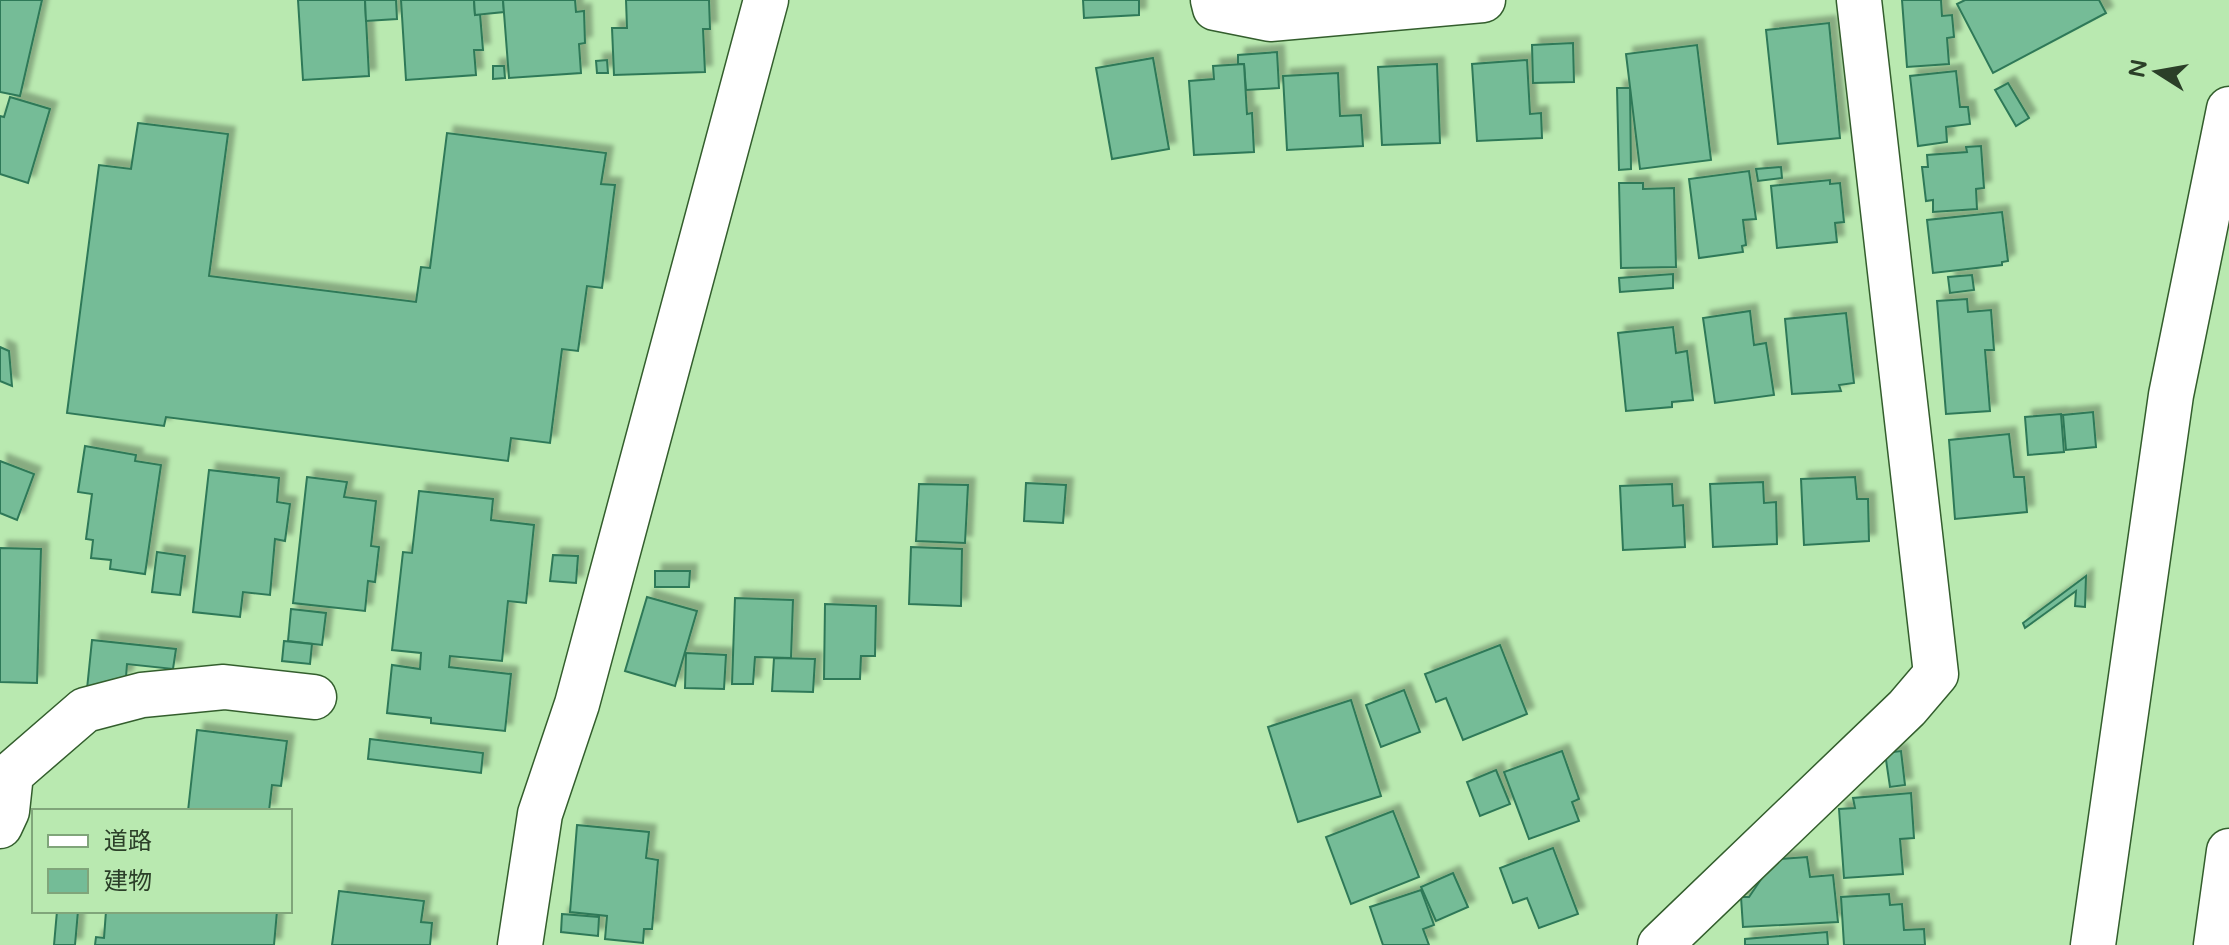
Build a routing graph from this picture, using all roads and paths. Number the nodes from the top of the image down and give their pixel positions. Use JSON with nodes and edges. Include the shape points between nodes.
{"nodes":[{"id":1,"x":766,"y":0,"type":"edge"},
{"id":2,"x":1213,"y":0,"type":"edge"},
{"id":3,"x":1483,"y":0,"type":"edge"},
{"id":4,"x":1859,"y":0,"type":"edge"},
{"id":5,"x":2229,"y":109,"type":"edge"},
{"id":6,"x":314,"y":697,"type":"dead end"},
{"id":7,"x":6,"y":773,"type":"edge"},
{"id":8,"x":0,"y":826,"type":"edge"},
{"id":9,"x":2229,"y":851,"type":"edge"},
{"id":10,"x":520,"y":945,"type":"edge"},
{"id":11,"x":1660,"y":945,"type":"edge"},
{"id":12,"x":2093,"y":945,"type":"edge"},
{"id":13,"x":2216,"y":945,"type":"edge"}],
"edges":[{"from":1,"to":10,"type":"street","via":[[577,704],[540,814]]},
{"from":2,"to":3,"type":"street","via":[[1215,8],[1270,19]]},
{"from":4,"to":11,"type":"street","via":[[1936,674]]},
{"from":5,"to":12,"type":"street","via":[[2171,395]]},
{"from":6,"to":7,"type":"street","via":[[224,687],[142,695],[85,710]]},
{"from":7,"to":8,"type":"street","via":[[7,811]]},
{"from":9,"to":13,"type":"street"}]}
